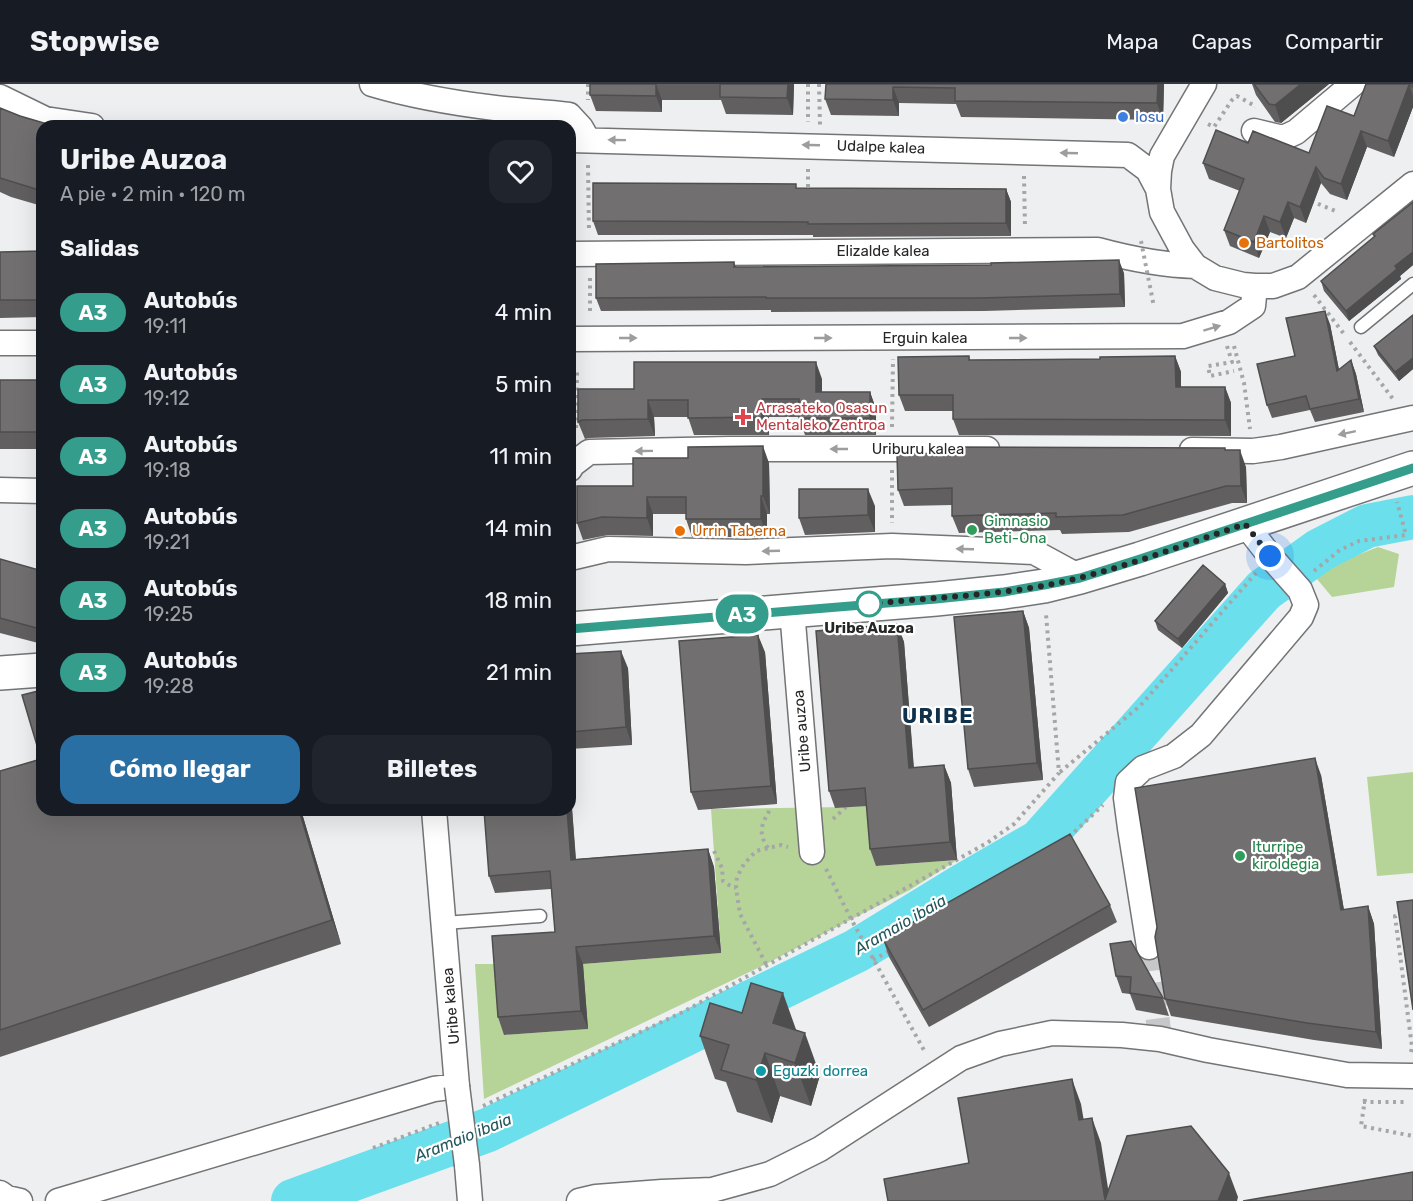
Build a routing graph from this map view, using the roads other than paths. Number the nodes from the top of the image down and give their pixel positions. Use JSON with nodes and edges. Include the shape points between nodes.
{"nodes":[{"id":1,"x":372,"y":84,"type":"edge"},
{"id":2,"x":1204,"y":84,"type":"edge"},
{"id":3,"x":1353,"y":84,"type":"edge"},
{"id":4,"x":0,"y":97,"type":"edge"},
{"id":5,"x":52,"y":120,"type":"edge"},
{"id":6,"x":574,"y":120,"type":"edge"},
{"id":7,"x":576,"y":122,"type":"edge"},
{"id":8,"x":1252,"y":123,"type":"road end"},
{"id":9,"x":579,"y":140,"type":"edge"},
{"id":10,"x":1413,"y":184,"type":"edge"},
{"id":11,"x":1158,"y":189,"type":"junction"},
{"id":12,"x":586,"y":254,"type":"edge"},
{"id":13,"x":1195,"y":266,"type":"junction"},
{"id":14,"x":1413,"y":284,"type":"edge"},
{"id":15,"x":1255,"y":286,"type":"junction"},
{"id":16,"x":1361,"y":327,"type":"dead end"},
{"id":17,"x":576,"y":339,"type":"edge"},
{"id":18,"x":0,"y":343,"type":"edge"},
{"id":19,"x":36,"y":343,"type":"edge"},
{"id":20,"x":1405,"y":411,"type":"edge"},
{"id":21,"x":1013,"y":449,"type":"edge"},
{"id":22,"x":1176,"y":450,"type":"edge"},
{"id":23,"x":576,"y":462,"type":"edge"},
{"id":24,"x":1413,"y":468,"type":"edge"},
{"id":25,"x":0,"y":490,"type":"edge"},
{"id":26,"x":36,"y":491,"type":"edge"},
{"id":27,"x":1245,"y":524,"type":"junction"},
{"id":28,"x":576,"y":557,"type":"edge"},
{"id":29,"x":1080,"y":578,"type":"junction"},
{"id":30,"x":792,"y":610,"type":"junction"},
{"id":31,"x":576,"y":628,"type":"edge"},
{"id":32,"x":36,"y":670,"type":"edge"},
{"id":33,"x":0,"y":673,"type":"edge"},
{"id":34,"x":435,"y":816,"type":"edge"},
{"id":35,"x":812,"y":852,"type":"dead end"},
{"id":36,"x":540,"y":916,"type":"dead end"},
{"id":37,"x":444,"y":923,"type":"junction"},
{"id":38,"x":1149,"y":947,"type":"tunnel mouth"},
{"id":39,"x":1409,"y":1083,"type":"edge"},
{"id":40,"x":457,"y":1086,"type":"junction"},
{"id":41,"x":0,"y":1193,"type":"edge"},
{"id":42,"x":20,"y":1201,"type":"edge"},
{"id":43,"x":57,"y":1201,"type":"edge"},
{"id":44,"x":471,"y":1201,"type":"edge"},
{"id":45,"x":579,"y":1201,"type":"edge"}],
"edges":[{"from":1,"to":6,"type":"street","name":"Udalpe kalea","via":[[495,108],[569,115]]},
{"from":2,"to":11,"type":"street","via":[[1162,156]]},
{"from":3,"to":8,"type":"street","via":[[1296,132],[1282,138]]},
{"from":4,"to":5,"type":"street"},
{"from":7,"to":9,"type":"street","name":"Udalpe kalea","via":[[582,128]]},
{"from":11,"to":9,"type":"street","name":"Udalpe kalea","one_way":true,"via":[[1148,170],[1128,155]]},
{"from":10,"to":15,"type":"street","via":[[1298,277],[1273,286]]},
{"from":11,"to":13,"type":"street","via":[[1162,212]]},
{"from":12,"to":13,"type":"street","name":"Elizalde kalea","via":[[1098,250],[1134,260]]},
{"from":13,"to":15,"type":"street","via":[[1215,278]]},
{"from":14,"to":16,"type":"lane"},
{"from":17,"to":15,"type":"street","name":"Erguin kalea","one_way":true,"via":[[1183,336],[1230,322],[1253,306]]},
{"from":18,"to":19,"type":"street"},
{"from":20,"to":22,"type":"street","one_way":true,"via":[[1281,447],[1253,451]]},
{"from":21,"to":23,"type":"street","name":"Uriburu kalea","one_way":true,"via":[[589,452]]},
{"from":24,"to":27,"type":"street"},
{"from":25,"to":26,"type":"street"},
{"from":27,"to":29,"type":"street"},
{"from":27,"to":38,"type":"street","via":[[1270,556],[1306,581],[1306,604],[1301,617],[1201,735],[1174,756],[1143,768],[1128,782],[1126,798]]},
{"from":29,"to":28,"type":"street","one_way":true,"via":[[1034,552],[892,546],[746,552],[608,549]]},
{"from":29,"to":30,"type":"street","via":[[1004,592]]},
{"from":30,"to":31,"type":"street"},
{"from":30,"to":35,"type":"street","name":"Uribe auzoa"},
{"from":32,"to":33,"type":"street"},
{"from":34,"to":37,"type":"street","name":"Uribe kalea"},
{"from":36,"to":37,"type":"lane"},
{"from":37,"to":40,"type":"street","name":"Uribe kalea"},
{"from":39,"to":45,"type":"street","via":[[1347,1076],[1160,1039],[1052,1034],[1000,1044],[961,1058],[820,1149],[770,1174],[712,1190]]},
{"from":40,"to":43,"type":"street","via":[[440,1087]]},
{"from":40,"to":44,"type":"street","name":"Uribe kalea","bridge":true},
{"from":41,"to":42,"type":"street"}]}
